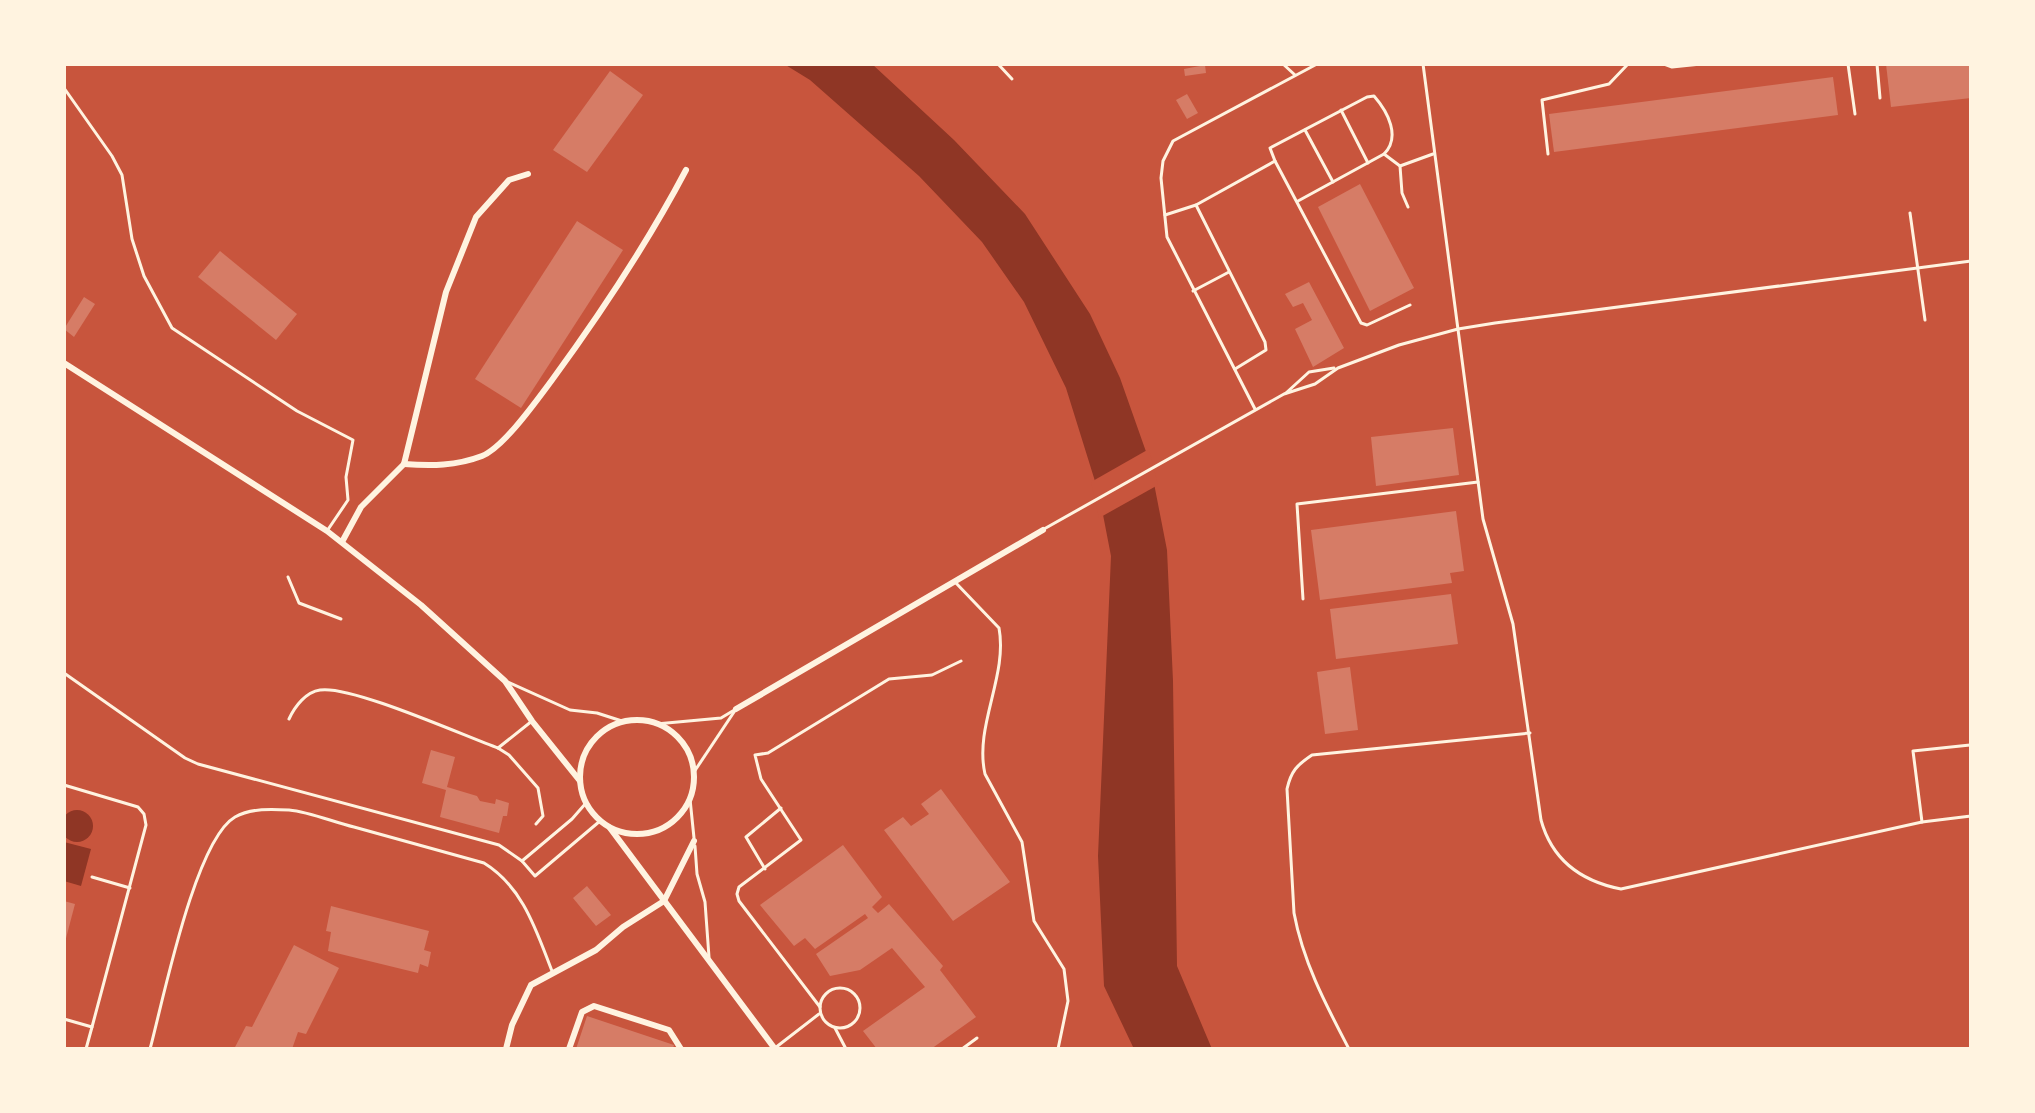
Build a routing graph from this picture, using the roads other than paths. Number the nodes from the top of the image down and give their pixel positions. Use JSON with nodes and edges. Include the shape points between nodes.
{"nodes":[{"id":1,"x":998,"y":64,"type":"edge"},
{"id":2,"x":1283,"y":64,"type":"edge"},
{"id":3,"x":1317,"y":64,"type":"edge"},
{"id":4,"x":1423,"y":64,"type":"edge"},
{"id":5,"x":1295,"y":75,"type":"junction"},
{"id":6,"x":1012,"y":79,"type":"dead end"},
{"id":7,"x":64,"y":88,"type":"edge"},
{"id":8,"x":1341,"y":110,"type":"junction"},
{"id":9,"x":1305,"y":130,"type":"junction"},
{"id":10,"x":1384,"y":154,"type":"junction"},
{"id":11,"x":1433,"y":154,"type":"junction"},
{"id":12,"x":1275,"y":161,"type":"junction"},
{"id":13,"x":1368,"y":163,"type":"junction"},
{"id":14,"x":1400,"y":166,"type":"junction"},
{"id":15,"x":686,"y":170,"type":"dead end"},
{"id":16,"x":528,"y":174,"type":"dead end"},
{"id":17,"x":1333,"y":182,"type":"junction"},
{"id":18,"x":1298,"y":201,"type":"junction"},
{"id":19,"x":1196,"y":205,"type":"junction"},
{"id":20,"x":1408,"y":207,"type":"dead end"},
{"id":21,"x":1910,"y":213,"type":"dead end"},
{"id":22,"x":1165,"y":215,"type":"junction"},
{"id":23,"x":1971,"y":261,"type":"edge"},
{"id":24,"x":1918,"y":267,"type":"junction"},
{"id":25,"x":1230,"y":272,"type":"junction"},
{"id":26,"x":1193,"y":291,"type":"junction"},
{"id":27,"x":1410,"y":305,"type":"dead end"},
{"id":28,"x":1925,"y":320,"type":"dead end"},
{"id":29,"x":1458,"y":329,"type":"junction"},
{"id":30,"x":64,"y":363,"type":"edge"},
{"id":31,"x":1338,"y":368,"type":"junction"},
{"id":32,"x":1235,"y":369,"type":"junction"},
{"id":33,"x":1284,"y":394,"type":"junction"},
{"id":34,"x":1255,"y":409,"type":"junction"},
{"id":35,"x":404,"y":464,"type":"junction"},
{"id":36,"x":1478,"y":482,"type":"junction"},
{"id":37,"x":1043,"y":530,"type":"joint"},
{"id":38,"x":327,"y":531,"type":"junction"},
{"id":39,"x":342,"y":542,"type":"junction"},
{"id":40,"x":955,"y":582,"type":"junction"},
{"id":41,"x":1303,"y":599,"type":"dead end"},
{"id":42,"x":961,"y":661,"type":"dead end"},
{"id":43,"x":64,"y":673,"type":"edge"},
{"id":44,"x":505,"y":681,"type":"junction"},
{"id":45,"x":736,"y":709,"type":"junction"},
{"id":46,"x":289,"y":719,"type":"dead end"},
{"id":47,"x":532,"y":721,"type":"junction"},
{"id":48,"x":625,"y":722,"type":"junction"},
{"id":49,"x":656,"y":724,"type":"junction"},
{"id":50,"x":1530,"y":733,"type":"junction"},
{"id":51,"x":1970,"y":745,"type":"edge"},
{"id":52,"x":498,"y":748,"type":"junction"},
{"id":53,"x":694,"y":772,"type":"junction"},
{"id":54,"x":580,"y":781,"type":"junction"},
{"id":55,"x":64,"y":785,"type":"edge"},
{"id":56,"x":690,"y":799,"type":"junction"},
{"id":57,"x":586,"y":803,"type":"junction"},
{"id":58,"x":781,"y":808,"type":"junction"},
{"id":59,"x":1971,"y":816,"type":"edge"},
{"id":60,"x":600,"y":821,"type":"junction"},
{"id":61,"x":1922,"y":822,"type":"junction"},
{"id":62,"x":536,"y":824,"type":"dead end"},
{"id":63,"x":610,"y":828,"type":"junction"},
{"id":64,"x":694,"y":841,"type":"junction"},
{"id":65,"x":522,"y":861,"type":"junction"},
{"id":66,"x":765,"y":869,"type":"junction"},
{"id":67,"x":92,"y":877,"type":"dead end"},
{"id":68,"x":130,"y":888,"type":"junction"},
{"id":69,"x":664,"y":901,"type":"junction"},
{"id":70,"x":709,"y":961,"type":"junction"},
{"id":71,"x":552,"y":971,"type":"junction"},
{"id":72,"x":820,"y":1007,"type":"junction"},
{"id":73,"x":821,"y":1013,"type":"junction"},
{"id":74,"x":64,"y":1019,"type":"edge"},
{"id":75,"x":92,"y":1027,"type":"junction"},
{"id":76,"x":835,"y":1028,"type":"junction"},
{"id":77,"x":977,"y":1038,"type":"dead end"},
{"id":78,"x":86,"y":1049,"type":"edge"},
{"id":79,"x":150,"y":1049,"type":"edge"},
{"id":80,"x":506,"y":1049,"type":"edge"},
{"id":81,"x":569,"y":1049,"type":"edge"},
{"id":82,"x":681,"y":1049,"type":"edge"},
{"id":83,"x":775,"y":1049,"type":"edge"},
{"id":84,"x":846,"y":1049,"type":"edge"},
{"id":85,"x":962,"y":1049,"type":"edge"},
{"id":86,"x":1058,"y":1049,"type":"edge"},
{"id":87,"x":1349,"y":1049,"type":"edge"}],
"edges":[{"from":1,"to":6,"type":"lane"},
{"from":2,"to":5,"type":"lane"},
{"from":3,"to":5,"type":"lane"},
{"from":4,"to":11,"type":"lane"},
{"from":5,"to":22,"type":"lane","via":[[1173,141],[1161,178]]},
{"from":7,"to":38,"type":"lane","via":[[122,175],[140,264],[172,328],[297,411],[353,440],[348,500]]},
{"from":8,"to":9,"type":"lane"},
{"from":8,"to":10,"type":"lane","via":[[1374,96],[1394,139]]},
{"from":8,"to":13,"type":"lane"},
{"from":9,"to":12,"type":"lane","via":[[1270,148]]},
{"from":9,"to":17,"type":"lane"},
{"from":10,"to":13,"type":"lane"},
{"from":10,"to":14,"type":"lane"},
{"from":11,"to":14,"type":"lane"},
{"from":11,"to":29,"type":"lane"},
{"from":12,"to":18,"type":"lane"},
{"from":12,"to":19,"type":"lane"},
{"from":13,"to":17,"type":"lane"},
{"from":14,"to":20,"type":"lane"},
{"from":15,"to":35,"type":"street","via":[[601,313],[522,421],[485,455],[442,466]]},
{"from":16,"to":35,"type":"street","via":[[509,180],[476,217],[446,292]]},
{"from":17,"to":18,"type":"lane"},
{"from":18,"to":27,"type":"lane","via":[[1361,323]]},
{"from":19,"to":22,"type":"lane"},
{"from":19,"to":25,"type":"lane"},
{"from":21,"to":24,"type":"lane"},
{"from":22,"to":26,"type":"lane","via":[[1167,237]]},
{"from":23,"to":24,"type":"lane"},
{"from":24,"to":28,"type":"lane"},
{"from":24,"to":29,"type":"lane"},
{"from":25,"to":26,"type":"lane"},
{"from":25,"to":32,"type":"lane","via":[[1266,350]]},
{"from":26,"to":32,"type":"lane"},
{"from":29,"to":31,"type":"lane"},
{"from":29,"to":36,"type":"lane"},
{"from":30,"to":38,"type":"street"},
{"from":31,"to":33,"type":"lane","via":[[1315,384]]},
{"from":31,"to":33,"type":"lane","via":[[1309,372]]},
{"from":32,"to":34,"type":"lane"},
{"from":33,"to":34,"type":"lane"},
{"from":34,"to":37,"type":"lane"},
{"from":35,"to":39,"type":"street","via":[[361,507]]},
{"from":36,"to":41,"type":"lane","via":[[1297,504]]},
{"from":36,"to":50,"type":"lane","via":[[1483,519],[1513,624]]},
{"from":37,"to":40,"type":"street"},
{"from":38,"to":39,"type":"street"},
{"from":39,"to":44,"type":"street"},
{"from":40,"to":45,"type":"street"},
{"from":40,"to":86,"type":"lane","via":[[999,628],[983,765],[1022,842],[1034,921],[1064,969],[1068,1001]]},
{"from":42,"to":58,"type":"lane","via":[[932,675],[889,679],[768,753],[755,755],[761,779]]},
{"from":43,"to":65,"type":"lane","via":[[198,764],[499,845]]},
{"from":44,"to":47,"type":"street"},
{"from":44,"to":48,"type":"lane","via":[[570,710]]},
{"from":45,"to":49,"type":"lane","via":[[721,718]]},
{"from":45,"to":53,"type":"lane"},
{"from":46,"to":52,"type":"lane","via":[[307,695],[321,689],[353,693]]},
{"from":47,"to":52,"type":"lane"},
{"from":47,"to":54,"type":"street"},
{"from":48,"to":49,"type":"street"},
{"from":48,"to":54,"type":"street","via":[[610,727],[587,750]]},
{"from":49,"to":53,"type":"street","via":[[682,742]]},
{"from":50,"to":61,"type":"lane","via":[[1546,838],[1577,874],[1621,889]]},
{"from":50,"to":87,"type":"lane","via":[[1312,755],[1296,765],[1287,789],[1297,931]]},
{"from":51,"to":61,"type":"lane","via":[[1913,751]]},
{"from":52,"to":62,"type":"lane","via":[[538,788],[543,816]]},
{"from":53,"to":56,"type":"street"},
{"from":54,"to":57,"type":"street"},
{"from":55,"to":68,"type":"lane","via":[[125,801],[144,814],[145,836]]},
{"from":56,"to":63,"type":"street","via":[[677,818],[657,831],[633,834]]},
{"from":56,"to":64,"type":"lane"},
{"from":57,"to":60,"type":"street"},
{"from":57,"to":65,"type":"lane"},
{"from":58,"to":66,"type":"lane","via":[[746,837]]},
{"from":58,"to":66,"type":"lane","via":[[801,840]]},
{"from":59,"to":61,"type":"lane"},
{"from":60,"to":63,"type":"street"},
{"from":60,"to":65,"type":"lane","via":[[535,876]]},
{"from":63,"to":69,"type":"street"},
{"from":64,"to":69,"type":"street"},
{"from":64,"to":70,"type":"lane"},
{"from":66,"to":72,"type":"lane","via":[[739,887],[739,901]]},
{"from":67,"to":68,"type":"lane"},
{"from":68,"to":75,"type":"lane"},
{"from":69,"to":70,"type":"street"},
{"from":69,"to":71,"type":"street","via":[[596,950]]},
{"from":70,"to":83,"type":"street"},
{"from":71,"to":79,"type":"lane","via":[[521,899],[484,863],[293,811],[251,811],[223,827],[204,860]]},
{"from":71,"to":80,"type":"street","via":[[531,985]]},
{"from":72,"to":73,"type":"lane"},
{"from":72,"to":76,"type":"lane","via":[[836,988],[858,998],[861,1011],[854,1023]]},
{"from":73,"to":76,"type":"lane"},
{"from":73,"to":83,"type":"lane"},
{"from":74,"to":75,"type":"lane"},
{"from":75,"to":78,"type":"lane"},
{"from":76,"to":84,"type":"lane"},
{"from":77,"to":85,"type":"lane"},
{"from":81,"to":82,"type":"street","via":[[582,1012],[594,1006],[669,1030]]}]}
